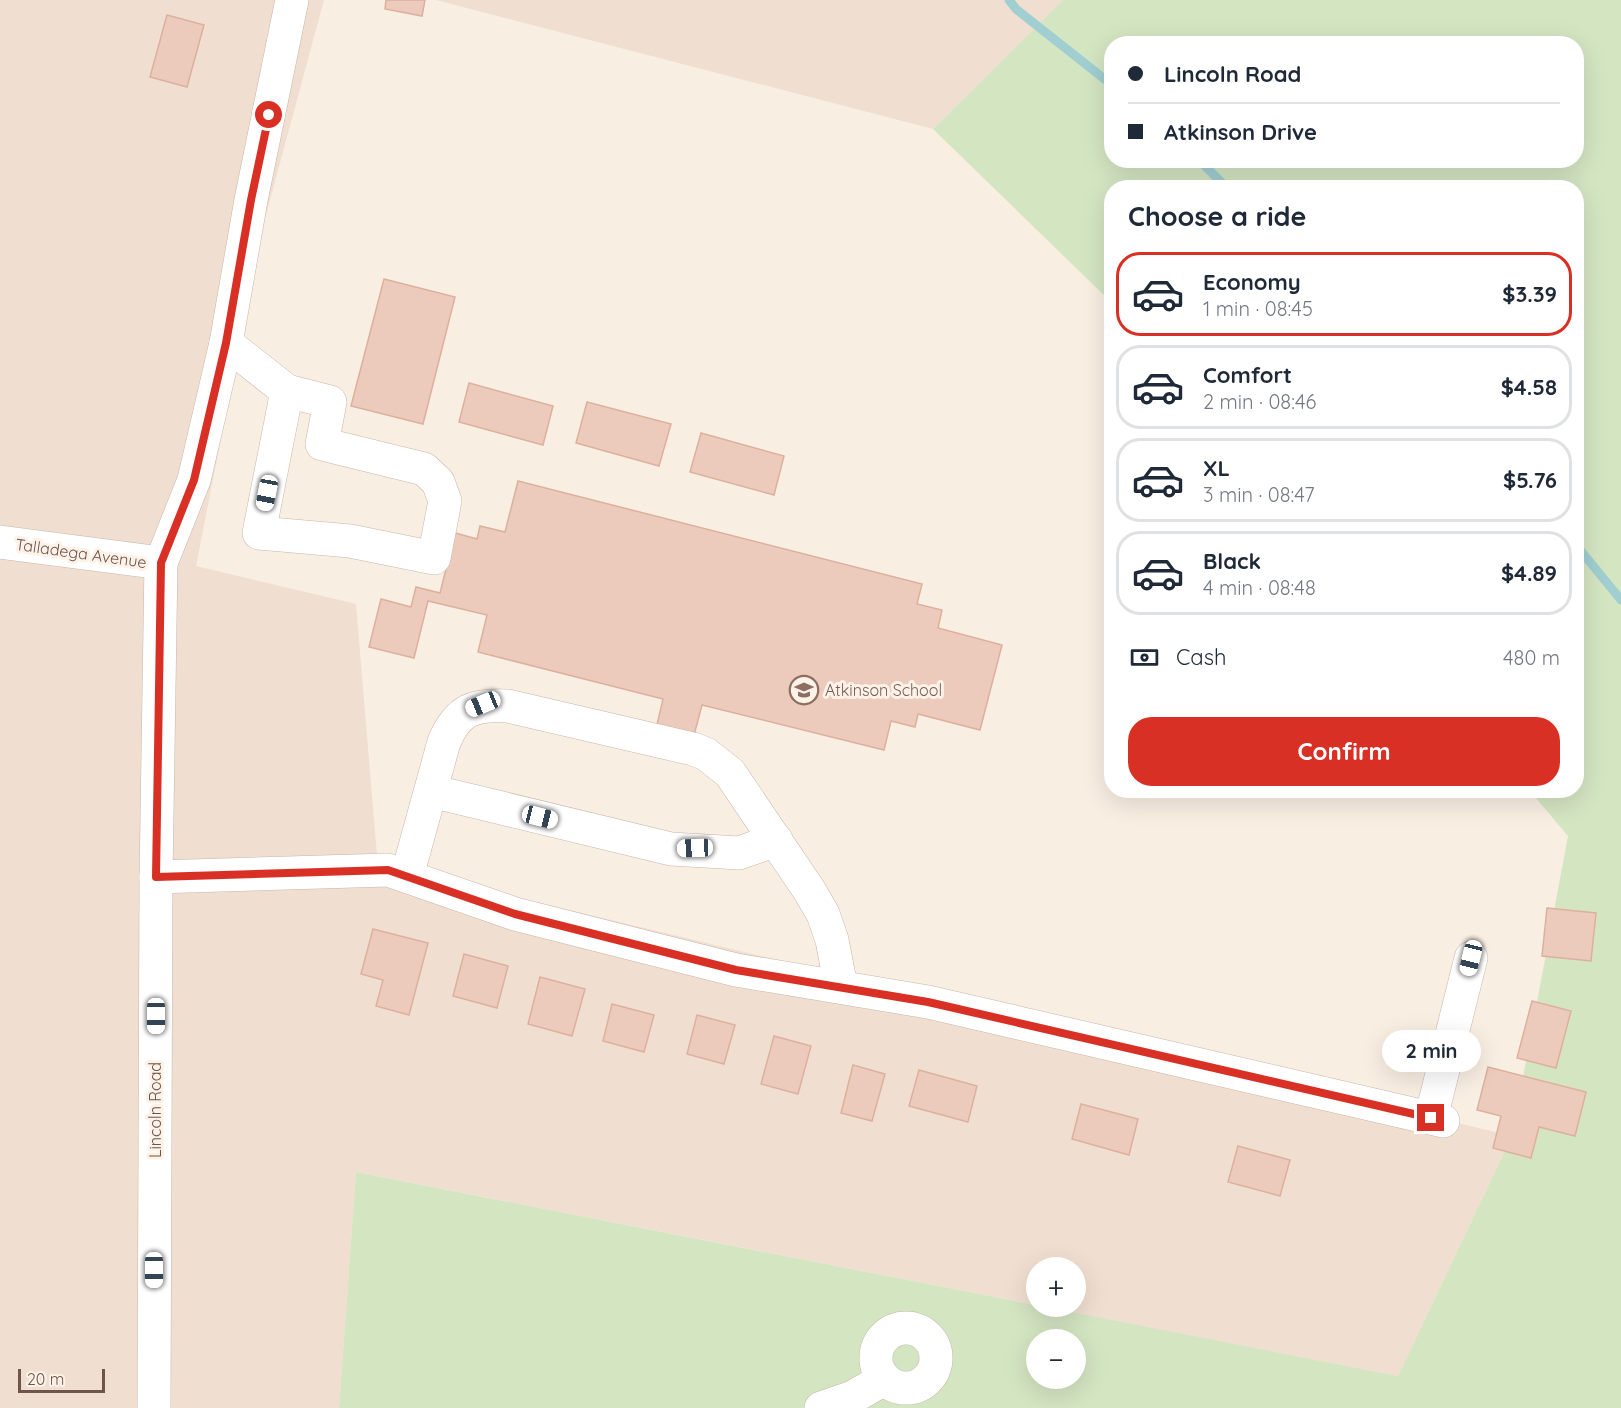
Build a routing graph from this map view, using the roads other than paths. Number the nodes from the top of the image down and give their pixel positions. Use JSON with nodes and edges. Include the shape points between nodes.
{"nodes":[{"id":1,"x":292,"y":0,"type":"edge"},
{"id":2,"x":226,"y":343,"type":"junction"},
{"id":3,"x":287,"y":391,"type":"junction"},
{"id":4,"x":0,"y":542,"type":"edge"},
{"id":5,"x":161,"y":563,"type":"junction"},
{"id":6,"x":431,"y":791,"type":"junction"},
{"id":7,"x":776,"y":840,"type":"junction"},
{"id":8,"x":407,"y":876,"type":"junction"},
{"id":9,"x":156,"y":877,"type":"junction"},
{"id":10,"x":1471,"y":958,"type":"dead end"},
{"id":11,"x":842,"y":987,"type":"junction"},
{"id":12,"x":884,"y":1379,"type":"dead end"},
{"id":13,"x":154,"y":1408,"type":"edge"},
{"id":14,"x":821,"y":1408,"type":"edge"}],
"edges":[{"from":1,"to":2,"type":"street","name":"Lincoln Road"},
{"from":2,"to":3,"type":"street"},
{"from":2,"to":5,"type":"street","name":"Lincoln Road","via":[[194,480]]},
{"from":3,"to":3,"type":"street","via":[[330,402],[322,444],[424,469],[438,482],[445,501],[434,558],[350,541],[259,533]]},
{"from":4,"to":5,"type":"street","name":"Talladega Avenue"},
{"from":5,"to":9,"type":"street","name":"Lincoln Road"},
{"from":6,"to":7,"type":"street","via":[[671,849],[739,853]]},
{"from":6,"to":7,"type":"street","via":[[450,728],[460,717],[483,704],[508,706],[706,754],[730,772]]},
{"from":6,"to":8,"type":"street"},
{"from":7,"to":11,"type":"street","via":[[823,914]]},
{"from":8,"to":9,"type":"street","via":[[379,869]]},
{"from":8,"to":11,"type":"street","via":[[515,914],[736,970]]},
{"from":9,"to":13,"type":"street","name":"Lincoln Road"},
{"from":10,"to":11,"type":"street","via":[[1437,1120],[928,1002]]},
{"from":12,"to":14,"type":"street","via":[[853,1397]]}]}
